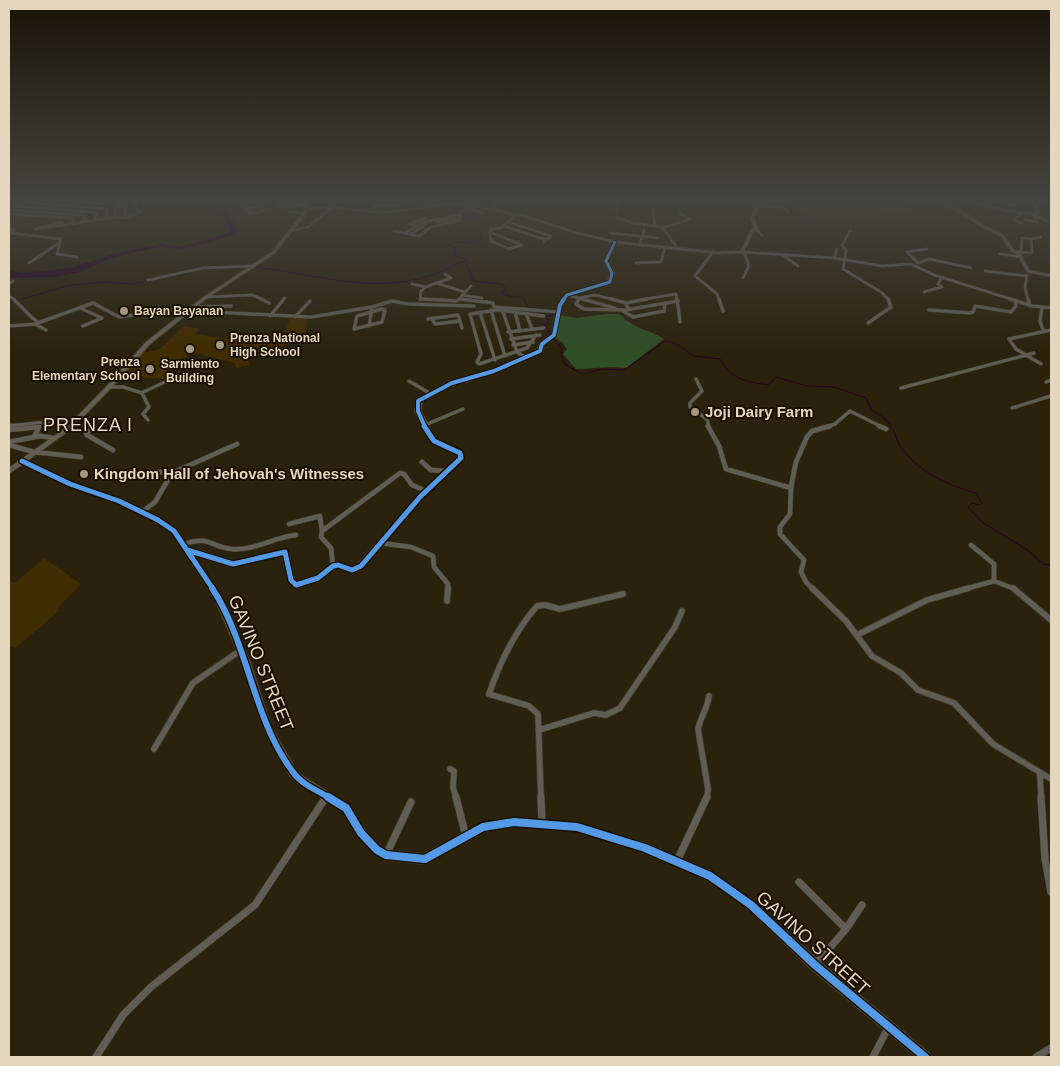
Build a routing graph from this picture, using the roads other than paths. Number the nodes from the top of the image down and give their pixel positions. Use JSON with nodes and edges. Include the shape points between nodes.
{"nodes":[{"id":1,"x":837,"y":250,"type":"dead end"},
{"id":2,"x":47,"y":251,"type":"edge"},
{"id":3,"x":58,"y":251,"type":"edge"},
{"id":4,"x":275,"y":251,"type":"edge"},
{"id":5,"x":611,"y":251,"type":"edge"},
{"id":6,"x":664,"y":251,"type":"edge"},
{"id":7,"x":696,"y":251,"type":"edge"},
{"id":8,"x":846,"y":251,"type":"edge"},
{"id":9,"x":915,"y":251,"type":"edge"},
{"id":10,"x":1032,"y":251,"type":"edge"},
{"id":11,"x":743,"y":252,"type":"junction"},
{"id":12,"x":1019,"y":252,"type":"joint"},
{"id":13,"x":712,"y":253,"type":"junction"},
{"id":14,"x":782,"y":254,"type":"junction"},
{"id":15,"x":1000,"y":254,"type":"dead end"},
{"id":16,"x":77,"y":257,"type":"dead end"},
{"id":17,"x":1021,"y":257,"type":"junction"},
{"id":18,"x":834,"y":258,"type":"junction"},
{"id":19,"x":843,"y":260,"type":"junction"},
{"id":20,"x":29,"y":263,"type":"dead end"},
{"id":21,"x":636,"y":263,"type":"dead end"},
{"id":22,"x":919,"y":263,"type":"junction"},
{"id":23,"x":912,"y":264,"type":"junction"},
{"id":24,"x":252,"y":266,"type":"junction"},
{"id":25,"x":798,"y":266,"type":"dead end"},
{"id":26,"x":970,"y":268,"type":"dead end"},
{"id":27,"x":985,"y":271,"type":"dead end"},
{"id":28,"x":446,"y":274,"type":"dead end"},
{"id":29,"x":1028,"y":274,"type":"junction"},
{"id":30,"x":1051,"y":276,"type":"edge"},
{"id":31,"x":742,"y":278,"type":"dead end"},
{"id":32,"x":942,"y":278,"type":"junction"},
{"id":33,"x":148,"y":280,"type":"dead end"},
{"id":34,"x":13,"y":281,"type":"dead end"},
{"id":35,"x":436,"y":283,"type":"junction"},
{"id":36,"x":9,"y":284,"type":"edge"},
{"id":37,"x":412,"y":284,"type":"dead end"},
{"id":38,"x":471,"y":286,"type":"dead end"},
{"id":39,"x":426,"y":287,"type":"junction"},
{"id":40,"x":924,"y":292,"type":"dead end"},
{"id":41,"x":464,"y":294,"type":"junction"},
{"id":42,"x":567,"y":294,"type":"junction"},
{"id":43,"x":9,"y":296,"type":"edge"},
{"id":44,"x":206,"y":297,"type":"junction"},
{"id":45,"x":284,"y":298,"type":"dead end"},
{"id":46,"x":482,"y":298,"type":"dead end"},
{"id":47,"x":580,"y":298,"type":"junction"},
{"id":48,"x":420,"y":299,"type":"junction"},
{"id":49,"x":458,"y":300,"type":"junction"},
{"id":50,"x":15,"y":301,"type":"junction"},
{"id":51,"x":310,"y":301,"type":"dead end"},
{"id":52,"x":497,"y":301,"type":"dead end"},
{"id":53,"x":678,"y":301,"type":"junction"},
{"id":54,"x":1015,"y":301,"type":"junction"},
{"id":55,"x":9,"y":302,"type":"edge"},
{"id":56,"x":270,"y":303,"type":"dead end"},
{"id":57,"x":493,"y":303,"type":"junction"},
{"id":58,"x":626,"y":303,"type":"junction"},
{"id":59,"x":418,"y":304,"type":"junction"},
{"id":60,"x":665,"y":304,"type":"junction"},
{"id":61,"x":453,"y":305,"type":"junction"},
{"id":62,"x":193,"y":306,"type":"junction"},
{"id":63,"x":231,"y":306,"type":"dead end"},
{"id":64,"x":474,"y":306,"type":"dead end"},
{"id":65,"x":1030,"y":306,"type":"junction"},
{"id":66,"x":79,"y":308,"type":"junction"},
{"id":67,"x":372,"y":308,"type":"junction"},
{"id":68,"x":1042,"y":308,"type":"junction"},
{"id":69,"x":1051,"y":308,"type":"edge"},
{"id":70,"x":502,"y":309,"type":"junction"},
{"id":71,"x":584,"y":309,"type":"junction"},
{"id":72,"x":491,"y":310,"type":"junction"},
{"id":73,"x":625,"y":310,"type":"junction"},
{"id":74,"x":928,"y":310,"type":"dead end"},
{"id":75,"x":188,"y":311,"type":"junction"},
{"id":76,"x":723,"y":311,"type":"dead end"},
{"id":77,"x":480,"y":312,"type":"junction"},
{"id":78,"x":515,"y":312,"type":"junction"},
{"id":79,"x":559,"y":312,"type":"junction"},
{"id":80,"x":584,"y":315,"type":"dead end"},
{"id":81,"x":270,"y":316,"type":"junction"},
{"id":82,"x":449,"y":316,"type":"junction"},
{"id":83,"x":527,"y":316,"type":"junction"},
{"id":84,"x":544,"y":316,"type":"dead end"},
{"id":85,"x":295,"y":317,"type":"junction"},
{"id":86,"x":460,"y":321,"type":"junction"},
{"id":87,"x":680,"y":322,"type":"dead end"},
{"id":88,"x":36,"y":323,"type":"junction"},
{"id":89,"x":868,"y":323,"type":"dead end"},
{"id":90,"x":9,"y":326,"type":"edge"},
{"id":91,"x":83,"y":326,"type":"dead end"},
{"id":92,"x":370,"y":326,"type":"junction"},
{"id":93,"x":462,"y":328,"type":"dead end"},
{"id":94,"x":544,"y":328,"type":"dead end"},
{"id":95,"x":532,"y":329,"type":"junction"},
{"id":96,"x":46,"y":330,"type":"dead end"},
{"id":97,"x":1043,"y":330,"type":"junction"},
{"id":98,"x":1051,"y":330,"type":"edge"},
{"id":99,"x":520,"y":331,"type":"junction"},
{"id":100,"x":508,"y":332,"type":"junction"},
{"id":101,"x":510,"y":338,"type":"junction"},
{"id":102,"x":533,"y":342,"type":"junction"},
{"id":103,"x":513,"y":345,"type":"junction"},
{"id":104,"x":517,"y":352,"type":"junction"},
{"id":105,"x":1034,"y":353,"type":"dead end"},
{"id":106,"x":1026,"y":354,"type":"junction"},
{"id":107,"x":505,"y":356,"type":"junction"},
{"id":108,"x":526,"y":358,"type":"junction"},
{"id":109,"x":495,"y":360,"type":"junction"},
{"id":110,"x":1041,"y":364,"type":"dead end"},
{"id":111,"x":696,"y":380,"type":"dead end"},
{"id":112,"x":1051,"y":380,"type":"edge"},
{"id":113,"x":167,"y":381,"type":"dead end"},
{"id":114,"x":409,"y":381,"type":"dead end"},
{"id":115,"x":1046,"y":382,"type":"dead end"},
{"id":116,"x":110,"y":387,"type":"junction"},
{"id":117,"x":901,"y":388,"type":"dead end"},
{"id":118,"x":141,"y":392,"type":"junction"},
{"id":119,"x":431,"y":394,"type":"junction"},
{"id":120,"x":1051,"y":396,"type":"edge"},
{"id":121,"x":1012,"y":408,"type":"dead end"},
{"id":122,"x":464,"y":409,"type":"dead end"},
{"id":123,"x":76,"y":420,"type":"junction"},
{"id":124,"x":148,"y":420,"type":"dead end"},
{"id":125,"x":425,"y":425,"type":"junction"},
{"id":126,"x":9,"y":426,"type":"edge"},
{"id":127,"x":886,"y":429,"type":"dead end"},
{"id":128,"x":9,"y":430,"type":"edge"},
{"id":129,"x":34,"y":437,"type":"junction"},
{"id":130,"x":55,"y":438,"type":"junction"},
{"id":131,"x":9,"y":444,"type":"edge"},
{"id":132,"x":237,"y":444,"type":"dead end"},
{"id":133,"x":113,"y":450,"type":"dead end"},
{"id":134,"x":34,"y":452,"type":"junction"},
{"id":135,"x":80,"y":457,"type":"dead end"},
{"id":136,"x":22,"y":461,"type":"junction"},
{"id":137,"x":422,"y":462,"type":"dead end"},
{"id":138,"x":149,"y":471,"type":"dead end"},
{"id":139,"x":447,"y":471,"type":"junction"},
{"id":140,"x":9,"y":472,"type":"edge"},
{"id":141,"x":172,"y":473,"type":"junction"},
{"id":142,"x":791,"y":488,"type":"junction"},
{"id":143,"x":426,"y":491,"type":"junction"},
{"id":144,"x":142,"y":512,"type":"junction"},
{"id":145,"x":288,"y":524,"type":"dead end"},
{"id":146,"x":322,"y":531,"type":"junction"},
{"id":147,"x":296,"y":535,"type":"dead end"},
{"id":148,"x":380,"y":543,"type":"junction"},
{"id":149,"x":971,"y":545,"type":"dead end"},
{"id":150,"x":185,"y":547,"type":"junction"},
{"id":151,"x":333,"y":566,"type":"junction"},
{"id":152,"x":994,"y":581,"type":"junction"},
{"id":153,"x":623,"y":594,"type":"dead end"},
{"id":154,"x":448,"y":600,"type":"dead end"},
{"id":155,"x":682,"y":612,"type":"dead end"},
{"id":156,"x":1051,"y":620,"type":"edge"},
{"id":157,"x":857,"y":635,"type":"junction"},
{"id":158,"x":241,"y":650,"type":"junction"},
{"id":159,"x":709,"y":696,"type":"dead end"},
{"id":160,"x":539,"y":730,"type":"junction"},
{"id":161,"x":154,"y":749,"type":"dead end"},
{"id":162,"x":450,"y":769,"type":"dead end"},
{"id":163,"x":1040,"y":773,"type":"junction"},
{"id":164,"x":1051,"y":779,"type":"edge"},
{"id":165,"x":326,"y":796,"type":"junction"},
{"id":166,"x":411,"y":802,"type":"dead end"},
{"id":167,"x":542,"y":824,"type":"junction"},
{"id":168,"x":466,"y":836,"type":"junction"},
{"id":169,"x":1048,"y":847,"type":"edge"},
{"id":170,"x":386,"y":855,"type":"junction"},
{"id":171,"x":677,"y":862,"type":"junction"},
{"id":172,"x":799,"y":882,"type":"dead end"},
{"id":173,"x":1051,"y":892,"type":"edge"},
{"id":174,"x":862,"y":905,"type":"dead end"},
{"id":175,"x":846,"y":929,"type":"junction"},
{"id":176,"x":815,"y":965,"type":"junction"},
{"id":177,"x":889,"y":1027,"type":"junction"},
{"id":178,"x":1051,"y":1048,"type":"edge"},
{"id":179,"x":96,"y":1057,"type":"edge"},
{"id":180,"x":873,"y":1057,"type":"edge"},
{"id":181,"x":925,"y":1057,"type":"edge"},
{"id":182,"x":1036,"y":1057,"type":"edge"}],
"edges":[{"from":1,"to":18,"type":"street"},
{"from":2,"to":20,"type":"street"},
{"from":3,"to":16,"type":"street","via":[[57,254]]},
{"from":4,"to":24,"type":"street"},
{"from":5,"to":42,"type":"street","via":[[606,262],[612,273],[610,282]]},
{"from":6,"to":21,"type":"street","via":[[661,262]]},
{"from":7,"to":13,"type":"street"},
{"from":8,"to":19,"type":"street"},
{"from":9,"to":22,"type":"street","via":[[907,252]]},
{"from":10,"to":12,"type":"street"},
{"from":11,"to":13,"type":"street"},
{"from":11,"to":14,"type":"street"},
{"from":11,"to":31,"type":"street","via":[[749,268]]},
{"from":12,"to":17,"type":"street"},
{"from":13,"to":76,"type":"street","via":[[695,276],[717,294]]},
{"from":14,"to":18,"type":"street"},
{"from":14,"to":25,"type":"street"},
{"from":15,"to":17,"type":"street"},
{"from":17,"to":29,"type":"street"},
{"from":18,"to":19,"type":"street"},
{"from":19,"to":23,"type":"street","via":[[887,266]]},
{"from":19,"to":89,"type":"street","via":[[846,272],[882,292],[891,304]]},
{"from":22,"to":23,"type":"street"},
{"from":22,"to":26,"type":"street","via":[[929,259]]},
{"from":23,"to":32,"type":"street"},
{"from":24,"to":33,"type":"street","via":[[203,268]]},
{"from":24,"to":44,"type":"street"},
{"from":27,"to":29,"type":"street"},
{"from":28,"to":35,"type":"street","via":[[450,276]]},
{"from":29,"to":30,"type":"street"},
{"from":29,"to":65,"type":"street","via":[[1026,288]]},
{"from":32,"to":40,"type":"street","via":[[938,284],[942,287]]},
{"from":32,"to":54,"type":"street"},
{"from":34,"to":36,"type":"street"},
{"from":35,"to":39,"type":"street"},
{"from":35,"to":41,"type":"street","via":[[454,286]]},
{"from":37,"to":39,"type":"street"},
{"from":38,"to":41,"type":"street"},
{"from":39,"to":48,"type":"street"},
{"from":41,"to":46,"type":"street"},
{"from":41,"to":49,"type":"street"},
{"from":42,"to":47,"type":"street"},
{"from":42,"to":79,"type":"street"},
{"from":43,"to":50,"type":"street"},
{"from":44,"to":56,"type":"street","via":[[252,295]]},
{"from":44,"to":62,"type":"street"},
{"from":45,"to":81,"type":"street"},
{"from":47,"to":58,"type":"street","via":[[594,295]]},
{"from":47,"to":71,"type":"street","via":[[576,306]]},
{"from":47,"to":73,"type":"street"},
{"from":48,"to":49,"type":"street"},
{"from":48,"to":59,"type":"street"},
{"from":49,"to":57,"type":"street"},
{"from":49,"to":61,"type":"street"},
{"from":50,"to":55,"type":"street"},
{"from":50,"to":88,"type":"street","via":[[27,309]]},
{"from":51,"to":85,"type":"street"},
{"from":52,"to":57,"type":"street"},
{"from":53,"to":58,"type":"street","via":[[677,294],[674,294]]},
{"from":53,"to":60,"type":"street"},
{"from":53,"to":87,"type":"street"},
{"from":54,"to":65,"type":"street"},
{"from":54,"to":74,"type":"street","via":[[1016,306],[1011,312],[975,306],[970,314]]},
{"from":57,"to":70,"type":"street"},
{"from":58,"to":73,"type":"street"},
{"from":59,"to":61,"type":"street"},
{"from":59,"to":67,"type":"street","via":[[392,301]]},
{"from":60,"to":73,"type":"street"},
{"from":60,"to":73,"type":"street","via":[[664,311],[633,317]]},
{"from":61,"to":64,"type":"street"},
{"from":61,"to":82,"type":"street"},
{"from":62,"to":63,"type":"street"},
{"from":62,"to":75,"type":"street"},
{"from":65,"to":68,"type":"street"},
{"from":66,"to":75,"type":"street","via":[[94,303],[118,317],[168,310]]},
{"from":66,"to":88,"type":"street"},
{"from":66,"to":91,"type":"street","via":[[102,318]]},
{"from":67,"to":85,"type":"street"},
{"from":67,"to":92,"type":"street"},
{"from":67,"to":92,"type":"street","via":[[384,310],[382,322]]},
{"from":67,"to":92,"type":"street","via":[[357,316],[354,329]]},
{"from":68,"to":69,"type":"street"},
{"from":68,"to":97,"type":"street","via":[[1040,321]]},
{"from":70,"to":72,"type":"street"},
{"from":70,"to":78,"type":"street"},
{"from":70,"to":79,"type":"street"},
{"from":70,"to":100,"type":"street"},
{"from":71,"to":73,"type":"street"},
{"from":71,"to":80,"type":"street"},
{"from":72,"to":77,"type":"street"},
{"from":72,"to":107,"type":"street"},
{"from":75,"to":81,"type":"street"},
{"from":75,"to":116,"type":"street","via":[[148,343]]},
{"from":77,"to":109,"type":"street"},
{"from":77,"to":109,"type":"street","via":[[470,314],[481,354],[477,362],[481,365]]},
{"from":78,"to":83,"type":"street"},
{"from":78,"to":99,"type":"street"},
{"from":79,"to":108,"type":"street","via":[[553,337],[542,344],[537,354]]},
{"from":81,"to":85,"type":"street"},
{"from":82,"to":86,"type":"street","via":[[458,315]]},
{"from":82,"to":86,"type":"street","via":[[430,319],[435,324]]},
{"from":83,"to":84,"type":"street"},
{"from":83,"to":95,"type":"street"},
{"from":86,"to":93,"type":"street"},
{"from":88,"to":90,"type":"street"},
{"from":88,"to":96,"type":"street"},
{"from":94,"to":95,"type":"street"},
{"from":95,"to":99,"type":"street"},
{"from":97,"to":98,"type":"street"},
{"from":97,"to":106,"type":"street","via":[[1009,339],[1016,349]]},
{"from":99,"to":100,"type":"street"},
{"from":100,"to":101,"type":"street"},
{"from":101,"to":102,"type":"street","via":[[538,335]]},
{"from":101,"to":103,"type":"street"},
{"from":102,"to":103,"type":"street"},
{"from":102,"to":104,"type":"street"},
{"from":103,"to":104,"type":"street"},
{"from":104,"to":107,"type":"street"},
{"from":104,"to":108,"type":"street"},
{"from":105,"to":106,"type":"street"},
{"from":106,"to":110,"type":"street"},
{"from":106,"to":117,"type":"street"},
{"from":107,"to":109,"type":"street"},
{"from":108,"to":119,"type":"street","via":[[452,383]]},
{"from":111,"to":142,"type":"street","via":[[702,391],[690,407],[707,420],[708,430],[718,442],[721,462],[726,469]]},
{"from":112,"to":115,"type":"street"},
{"from":113,"to":118,"type":"street"},
{"from":114,"to":119,"type":"street"},
{"from":116,"to":118,"type":"street"},
{"from":116,"to":123,"type":"street"},
{"from":118,"to":124,"type":"street","via":[[149,407],[143,414]]},
{"from":119,"to":125,"type":"street","via":[[417,405],[420,420]]},
{"from":120,"to":121,"type":"street"},
{"from":122,"to":125,"type":"street"},
{"from":123,"to":126,"type":"street"},
{"from":123,"to":130,"type":"street"},
{"from":123,"to":133,"type":"street","via":[[91,429],[87,435]]},
{"from":125,"to":139,"type":"street","via":[[434,441],[462,455]]},
{"from":127,"to":142,"type":"street","via":[[850,411],[835,424],[812,432],[796,462]]},
{"from":128,"to":129,"type":"street","via":[[39,427]]},
{"from":129,"to":130,"type":"street"},
{"from":129,"to":131,"type":"street"},
{"from":130,"to":134,"type":"street"},
{"from":131,"to":134,"type":"street"},
{"from":132,"to":141,"type":"street"},
{"from":134,"to":135,"type":"street"},
{"from":134,"to":136,"type":"street"},
{"from":136,"to":140,"type":"street"},
{"from":136,"to":144,"type":"street","name":"GAVINO STREET"},
{"from":137,"to":139,"type":"street","via":[[430,470]]},
{"from":138,"to":141,"type":"street"},
{"from":139,"to":143,"type":"street"},
{"from":141,"to":144,"type":"street","via":[[155,502]]},
{"from":142,"to":157,"type":"street","via":[[790,514],[780,527],[780,534],[804,560],[801,572],[806,582]]},
{"from":143,"to":146,"type":"street","via":[[412,485],[400,472]]},
{"from":143,"to":148,"type":"street"},
{"from":144,"to":150,"type":"street","name":"GAVINO STREET","via":[[167,526]]},
{"from":145,"to":146,"type":"street","via":[[320,516]]},
{"from":146,"to":151,"type":"street","via":[[321,536],[331,548]]},
{"from":147,"to":150,"type":"street","via":[[277,537],[241,549],[201,538]]},
{"from":148,"to":151,"type":"street","via":[[358,568]]},
{"from":148,"to":154,"type":"street","via":[[411,547],[430,554],[434,567],[447,581]]},
{"from":149,"to":152,"type":"street","via":[[994,564]]},
{"from":150,"to":151,"type":"street","via":[[225,564],[285,552],[291,580],[296,585],[318,578]]},
{"from":150,"to":158,"type":"street","name":"GAVINO STREET","via":[[215,591]]},
{"from":152,"to":156,"type":"street","via":[[1023,596]]},
{"from":152,"to":157,"type":"street","via":[[927,600]]},
{"from":153,"to":160,"type":"street","via":[[560,609],[537,606],[509,644],[489,694],[535,709]]},
{"from":155,"to":160,"type":"street","via":[[620,708],[606,715],[594,713]]},
{"from":157,"to":163,"type":"street","via":[[872,656],[901,673],[918,690],[954,703],[993,744]]},
{"from":158,"to":161,"type":"street","via":[[192,683]]},
{"from":158,"to":165,"type":"street","name":"GAVINO STREET","via":[[268,728],[293,772]]},
{"from":159,"to":171,"type":"street","via":[[708,711],[700,720],[698,729],[707,799]]},
{"from":160,"to":167,"type":"street"},
{"from":162,"to":168,"type":"street","via":[[454,771],[452,786]]},
{"from":163,"to":164,"type":"street"},
{"from":163,"to":169,"type":"street"},
{"from":165,"to":170,"type":"street","name":"GAVINO STREET","via":[[346,808],[361,833]]},
{"from":165,"to":179,"type":"street","via":[[255,905],[151,987],[123,1016]]},
{"from":166,"to":170,"type":"street"},
{"from":167,"to":168,"type":"street","name":"GAVINO STREET","via":[[514,822],[484,827]]},
{"from":167,"to":171,"type":"street","name":"GAVINO STREET","via":[[577,827],[645,848]]},
{"from":168,"to":170,"type":"street","name":"GAVINO STREET","via":[[424,859]]},
{"from":169,"to":173,"type":"street","via":[[1048,886]]},
{"from":171,"to":176,"type":"street","name":"GAVINO STREET","via":[[710,876],[751,905]]},
{"from":172,"to":175,"type":"street"},
{"from":174,"to":175,"type":"street"},
{"from":175,"to":176,"type":"street"},
{"from":176,"to":177,"type":"street","name":"GAVINO STREET"},
{"from":177,"to":180,"type":"street"},
{"from":177,"to":181,"type":"street","name":"GAVINO STREET"},
{"from":178,"to":182,"type":"street"}]}
